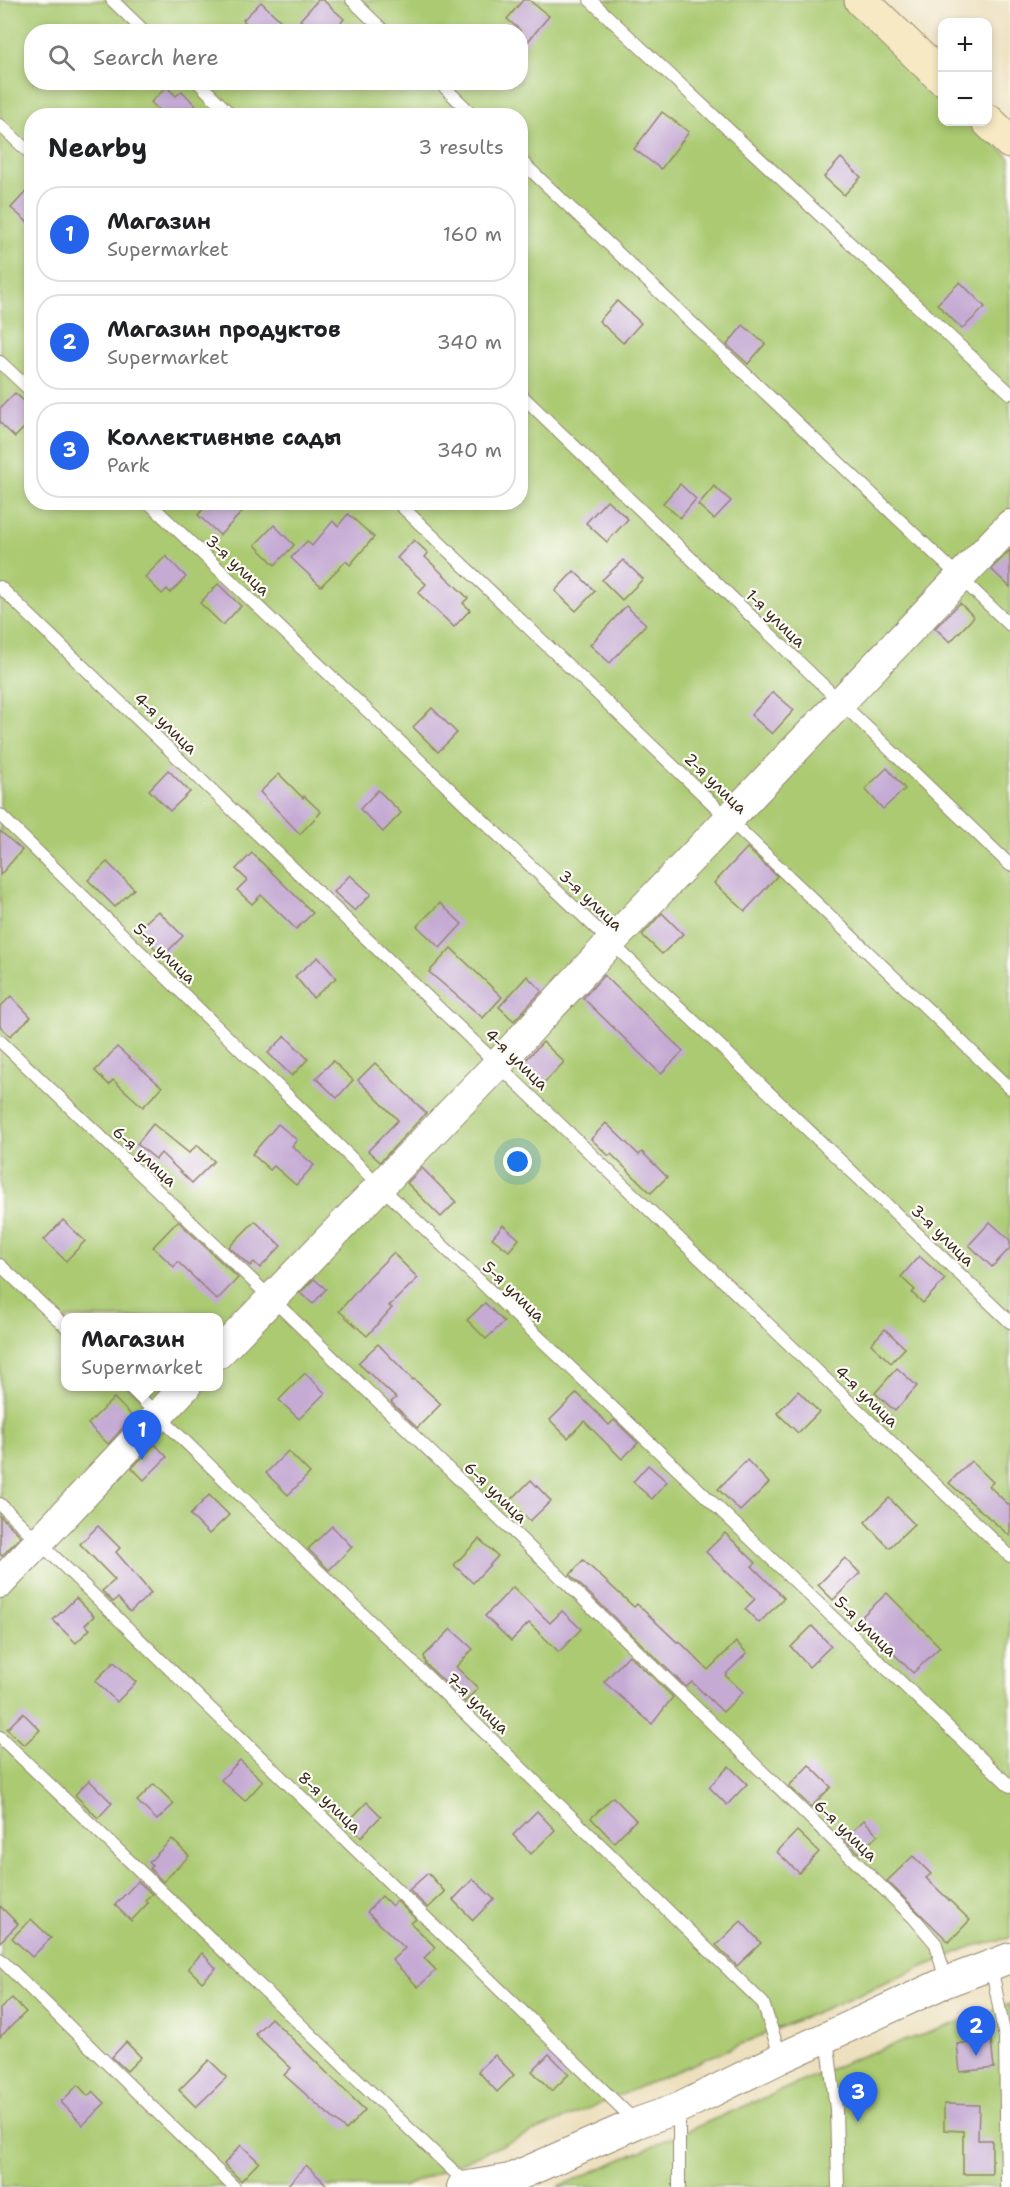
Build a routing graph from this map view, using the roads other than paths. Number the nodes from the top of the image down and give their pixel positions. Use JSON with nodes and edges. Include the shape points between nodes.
{"nodes":[{"id":1,"x":112,"y":0,"type":"edge"},
{"id":2,"x":352,"y":0,"type":"edge"},
{"id":3,"x":590,"y":0,"type":"edge"},
{"id":4,"x":861,"y":0,"type":"edge"},
{"id":5,"x":137,"y":24,"type":"edge"},
{"id":6,"x":377,"y":24,"type":"edge"},
{"id":7,"x":938,"y":74,"type":"edge"},
{"id":8,"x":206,"y":90,"type":"edge"},
{"id":9,"x":447,"y":90,"type":"edge"},
{"id":10,"x":224,"y":108,"type":"edge"},
{"id":11,"x":466,"y":108,"type":"edge"},
{"id":12,"x":0,"y":124,"type":"edge"},
{"id":13,"x":992,"y":126,"type":"edge"},
{"id":14,"x":1010,"y":142,"type":"edge"},
{"id":15,"x":24,"y":146,"type":"edge"},
{"id":16,"x":528,"y":168,"type":"edge"},
{"id":17,"x":0,"y":362,"type":"edge"},
{"id":18,"x":24,"y":384,"type":"edge"},
{"id":19,"x":1010,"y":393,"type":"edge"},
{"id":20,"x":528,"y":402,"type":"edge"},
{"id":21,"x":156,"y":510,"type":"edge"},
{"id":22,"x":406,"y":510,"type":"edge"},
{"id":23,"x":1010,"y":525,"type":"edge"},
{"id":24,"x":960,"y":578,"type":"junction"},
{"id":25,"x":0,"y":587,"type":"edge"},
{"id":26,"x":1010,"y":625,"type":"edge"},
{"id":27,"x":840,"y":702,"type":"junction"},
{"id":28,"x":0,"y":815,"type":"edge"},
{"id":29,"x":729,"y":818,"type":"junction"},
{"id":30,"x":1010,"y":865,"type":"edge"},
{"id":31,"x":611,"y":942,"type":"junction"},
{"id":32,"x":0,"y":1041,"type":"edge"},
{"id":33,"x":498,"y":1064,"type":"junction"},
{"id":34,"x":1010,"y":1088,"type":"edge"},
{"id":35,"x":379,"y":1185,"type":"junction"},
{"id":36,"x":0,"y":1265,"type":"edge"},
{"id":37,"x":271,"y":1298,"type":"junction"},
{"id":38,"x":61,"y":1322,"type":"edge"},
{"id":39,"x":1010,"y":1322,"type":"edge"},
{"id":40,"x":223,"y":1349,"type":"edge"},
{"id":41,"x":133,"y":1391,"type":"edge"},
{"id":42,"x":181,"y":1391,"type":"edge"},
{"id":43,"x":158,"y":1415,"type":"junction"},
{"id":44,"x":0,"y":1504,"type":"edge"},
{"id":45,"x":40,"y":1542,"type":"junction"},
{"id":46,"x":1010,"y":1556,"type":"edge"},
{"id":47,"x":0,"y":1583,"type":"edge"},
{"id":48,"x":0,"y":1737,"type":"edge"},
{"id":49,"x":1010,"y":1786,"type":"edge"},
{"id":50,"x":0,"y":1959,"type":"edge"},
{"id":51,"x":1000,"y":1961,"type":"edge"},
{"id":52,"x":946,"y":1982,"type":"junction"},
{"id":53,"x":827,"y":2037,"type":"junction"},
{"id":54,"x":781,"y":2058,"type":"junction"},
{"id":55,"x":679,"y":2108,"type":"junction"},
{"id":56,"x":637,"y":2123,"type":"junction"},
{"id":57,"x":510,"y":2183,"type":"edge"},
{"id":58,"x":465,"y":2186,"type":"edge"},
{"id":59,"x":234,"y":2187,"type":"edge"},
{"id":60,"x":679,"y":2187,"type":"edge"},
{"id":61,"x":838,"y":2187,"type":"edge"},
{"id":62,"x":1007,"y":2187,"type":"edge"}],
"edges":[{"from":1,"to":5,"type":"lane"},
{"from":2,"to":6,"type":"lane"},
{"from":3,"to":19,"type":"lane"},
{"from":4,"to":7,"type":"main road"},
{"from":8,"to":10,"type":"lane"},
{"from":9,"to":11,"type":"lane"},
{"from":12,"to":15,"type":"lane"},
{"from":13,"to":14,"type":"main road"},
{"from":16,"to":24,"type":"lane"},
{"from":17,"to":18,"type":"lane"},
{"from":20,"to":27,"type":"lane","name":"1-я улица"},
{"from":21,"to":31,"type":"lane","name":"3-я улица"},
{"from":22,"to":29,"type":"lane","name":"2-я улица"},
{"from":23,"to":24,"type":"street"},
{"from":24,"to":26,"type":"lane"},
{"from":24,"to":27,"type":"street"},
{"from":25,"to":33,"type":"lane","name":"4-я улица"},
{"from":27,"to":29,"type":"street"},
{"from":27,"to":30,"type":"lane","name":"1-я улица"},
{"from":28,"to":35,"type":"lane","name":"5-я улица"},
{"from":29,"to":31,"type":"street"},
{"from":29,"to":34,"type":"lane","name":"2-я улица"},
{"from":31,"to":33,"type":"street"},
{"from":31,"to":39,"type":"lane","name":"3-я улица"},
{"from":32,"to":37,"type":"lane","name":"6-я улица"},
{"from":33,"to":35,"type":"street"},
{"from":33,"to":46,"type":"lane","name":"4-я улица"},
{"from":35,"to":37,"type":"street"},
{"from":35,"to":49,"type":"lane","name":"5-я улица"},
{"from":36,"to":38,"type":"lane"},
{"from":37,"to":40,"type":"street"},
{"from":37,"to":52,"type":"lane","name":"6-я улица","via":[[914,1918],[936,1944]]},
{"from":41,"to":43,"type":"lane","name":"7-я улица"},
{"from":42,"to":43,"type":"street"},
{"from":43,"to":45,"type":"street"},
{"from":43,"to":54,"type":"lane","name":"7-я улица","via":[[763,2003]]},
{"from":44,"to":45,"type":"lane","name":"8-я улица"},
{"from":45,"to":47,"type":"street"},
{"from":45,"to":56,"type":"lane","name":"8-я улица"},
{"from":48,"to":58,"type":"lane"},
{"from":50,"to":59,"type":"lane"},
{"from":51,"to":52,"type":"street"},
{"from":51,"to":62,"type":"lane"},
{"from":52,"to":53,"type":"street"},
{"from":53,"to":54,"type":"street"},
{"from":53,"to":61,"type":"lane","via":[[836,2109]]},
{"from":54,"to":55,"type":"street"},
{"from":55,"to":56,"type":"street"},
{"from":55,"to":60,"type":"lane"},
{"from":56,"to":57,"type":"street"},
{"from":57,"to":58,"type":"street"}]}
